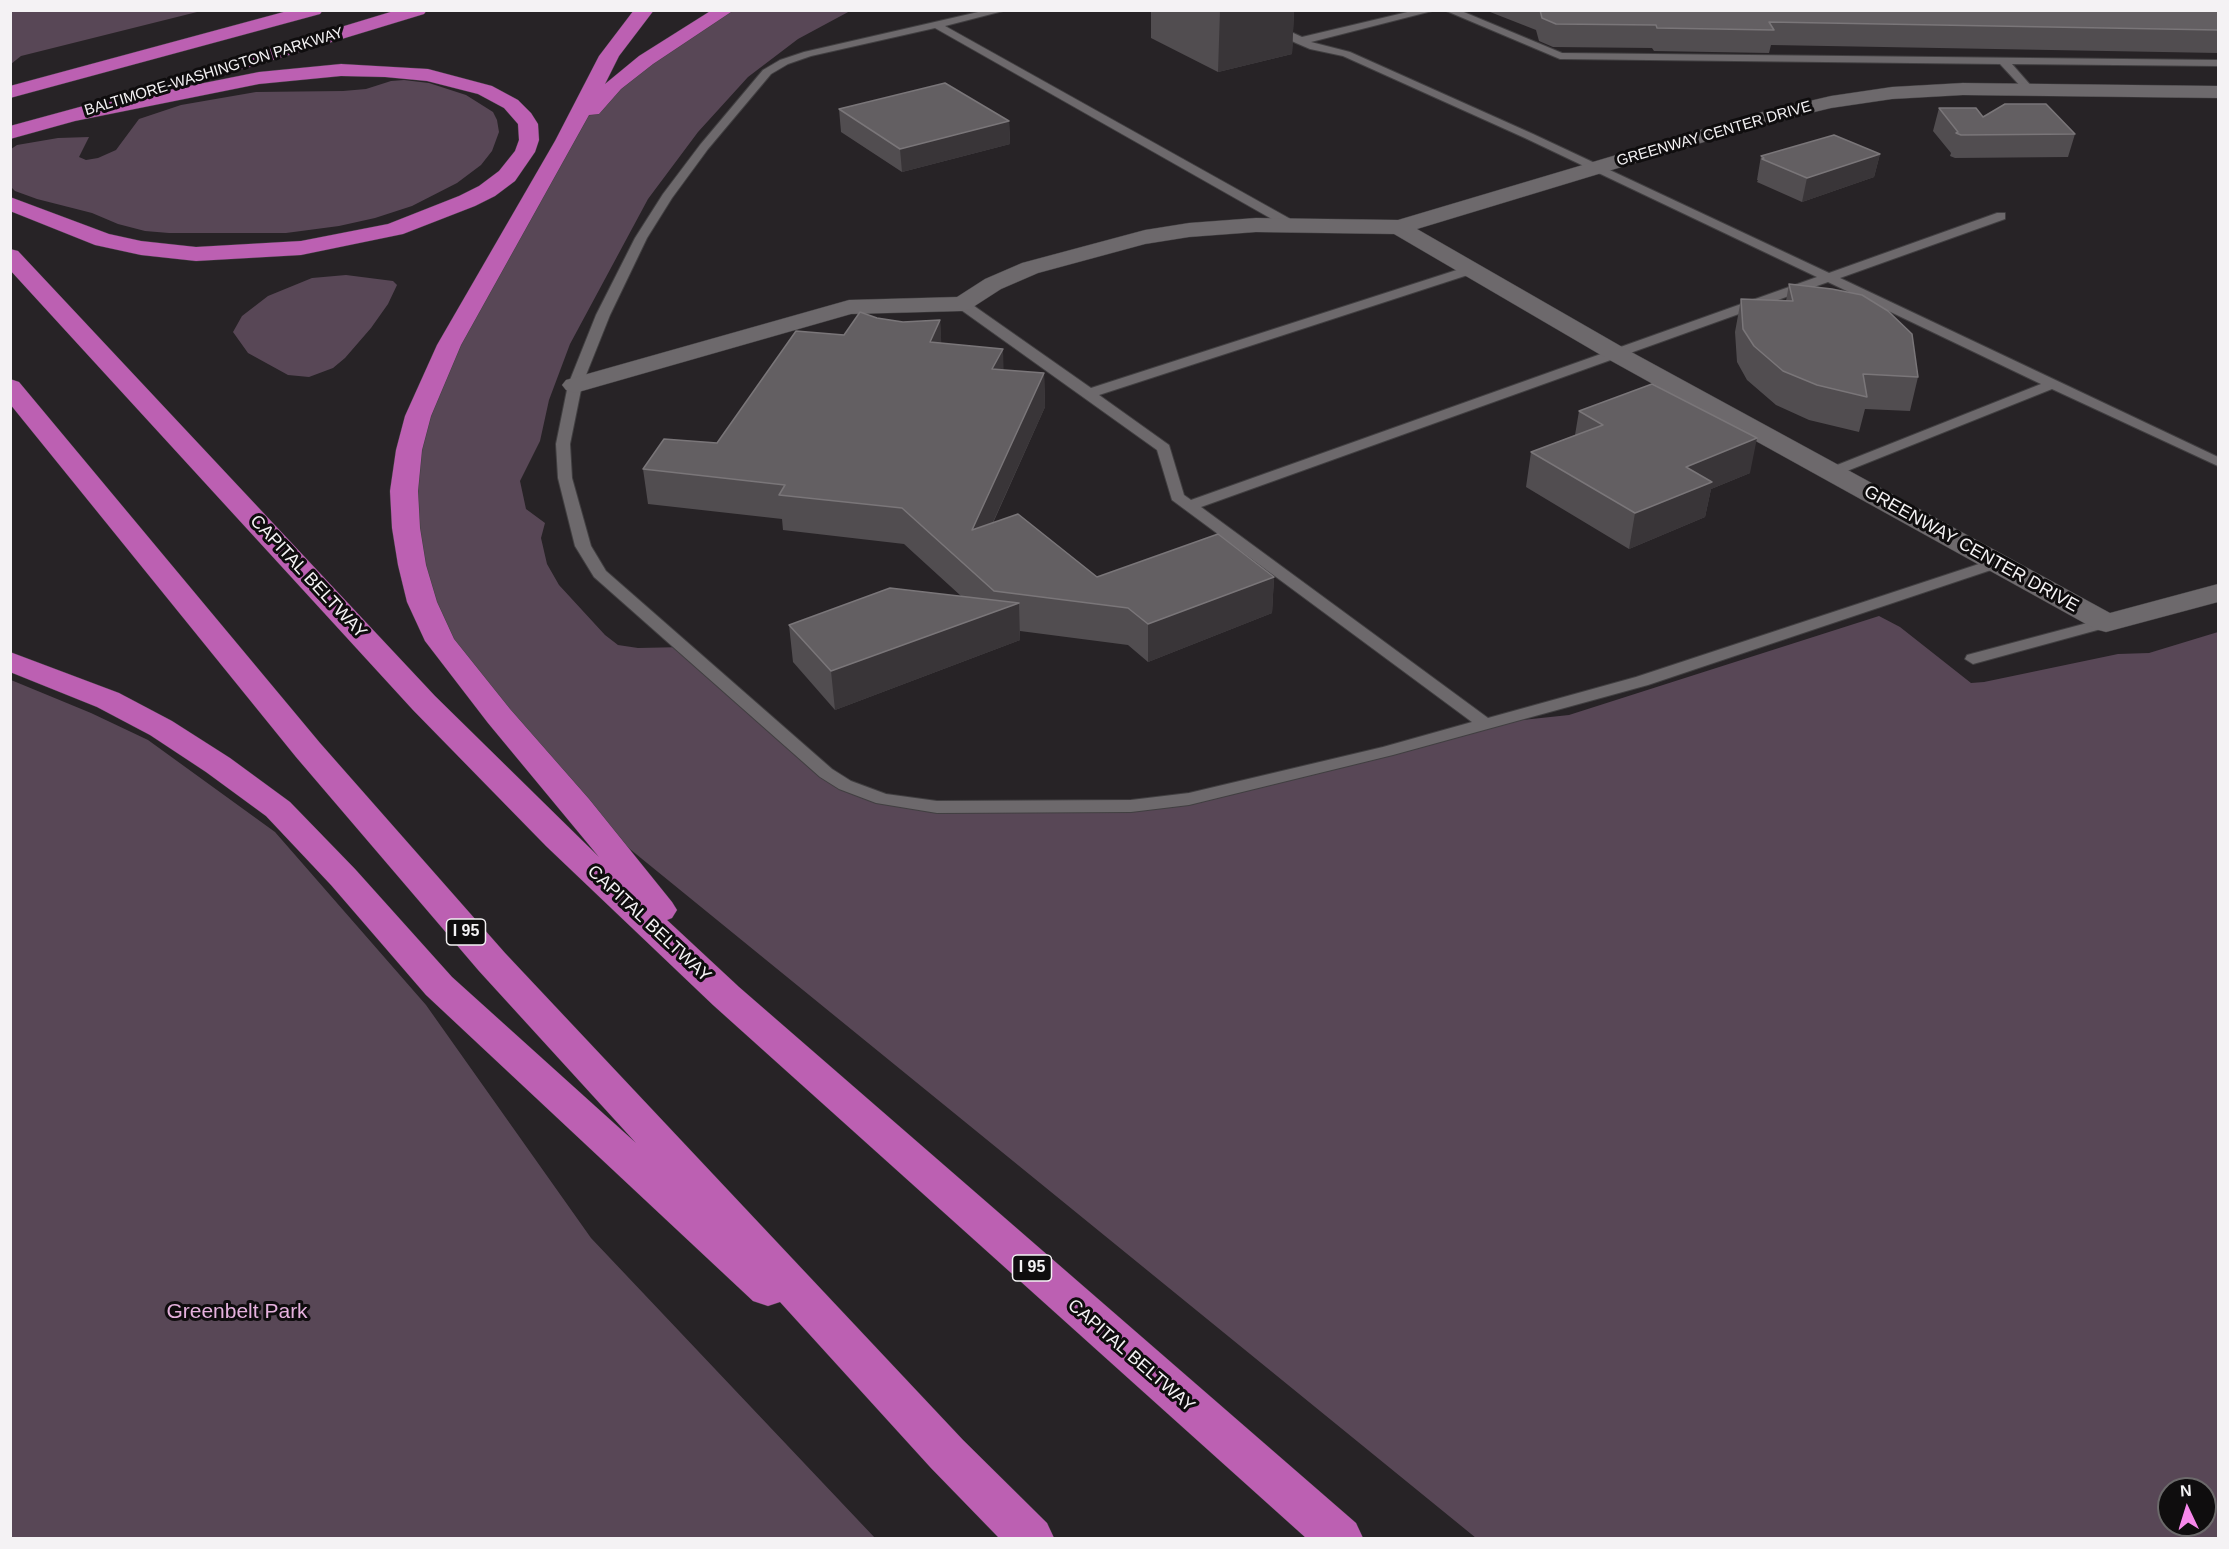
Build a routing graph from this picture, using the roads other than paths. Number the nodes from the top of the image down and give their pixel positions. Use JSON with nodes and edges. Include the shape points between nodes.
{"nodes":[{"id":1,"x":314,"y":10,"type":"edge"},
{"id":2,"x":418,"y":10,"type":"edge"},
{"id":3,"x":645,"y":10,"type":"edge"},
{"id":4,"x":724,"y":10,"type":"edge"},
{"id":5,"x":1002,"y":10,"type":"edge"},
{"id":6,"x":1234,"y":10,"type":"edge"},
{"id":7,"x":1431,"y":10,"type":"edge"},
{"id":8,"x":1449,"y":10,"type":"edge"},
{"id":9,"x":231,"y":14,"type":"dead end"},
{"id":10,"x":936,"y":25,"type":"junction"},
{"id":11,"x":1300,"y":41,"type":"junction"},
{"id":12,"x":2003,"y":61,"type":"junction"},
{"id":13,"x":2218,"y":63,"type":"edge"},
{"id":14,"x":2028,"y":88,"type":"junction"},
{"id":15,"x":17,"y":90,"type":"edge"},
{"id":16,"x":2218,"y":92,"type":"edge"},
{"id":17,"x":76,"y":115,"type":"junction"},
{"id":18,"x":17,"y":130,"type":"edge"},
{"id":19,"x":565,"y":141,"type":"junction"},
{"id":20,"x":1598,"y":168,"type":"junction"},
{"id":21,"x":10,"y":203,"type":"edge"},
{"id":22,"x":2001,"y":216,"type":"dead end"},
{"id":23,"x":1290,"y":224,"type":"junction"},
{"id":24,"x":1399,"y":226,"type":"junction"},
{"id":25,"x":10,"y":256,"type":"edge"},
{"id":26,"x":1470,"y":270,"type":"junction"},
{"id":27,"x":1830,"y":277,"type":"junction"},
{"id":28,"x":962,"y":304,"type":"junction"},
{"id":29,"x":1615,"y":353,"type":"junction"},
{"id":30,"x":2055,"y":383,"type":"junction"},
{"id":31,"x":575,"y":385,"type":"junction"},
{"id":32,"x":10,"y":387,"type":"edge"},
{"id":33,"x":1090,"y":393,"type":"junction"},
{"id":34,"x":2218,"y":462,"type":"edge"},
{"id":35,"x":1832,"y":472,"type":"junction"},
{"id":36,"x":1190,"y":506,"type":"junction"},
{"id":37,"x":1997,"y":563,"type":"junction"},
{"id":38,"x":2218,"y":593,"type":"edge"},
{"id":39,"x":2106,"y":623,"type":"junction"},
{"id":40,"x":1973,"y":659,"type":"dead end"},
{"id":41,"x":10,"y":661,"type":"edge"},
{"id":42,"x":1485,"y":724,"type":"junction"},
{"id":43,"x":726,"y":996,"type":"junction"},
{"id":44,"x":947,"y":1454,"type":"junction"},
{"id":45,"x":1030,"y":1539,"type":"edge"},
{"id":46,"x":1339,"y":1539,"type":"edge"}],
"edges":[{"from":1,"to":15,"type":"highway","name":"BALTIMORE-WASHINGTON PARKWAY"},
{"from":2,"to":17,"type":"highway","name":"BALTIMORE-WASHINGTON PARKWAY"},
{"from":3,"to":19,"type":"highway","via":[[609,56]]},
{"from":4,"to":19,"type":"highway","via":[[614,85]]},
{"from":5,"to":10,"type":"lane"},
{"from":6,"to":11,"type":"lane"},
{"from":7,"to":11,"type":"lane"},
{"from":8,"to":12,"type":"lane","via":[[1560,56]]},
{"from":9,"to":15,"type":"highway"},
{"from":10,"to":23,"type":"lane"},
{"from":10,"to":31,"type":"lane","via":[[808,54],[767,72],[704,147],[641,238],[603,315]]},
{"from":11,"to":20,"type":"lane","via":[[1346,54]]},
{"from":12,"to":13,"type":"lane"},
{"from":12,"to":14,"type":"lane"},
{"from":14,"to":16,"type":"street","name":"GREENWAY CENTER DRIVE"},
{"from":14,"to":20,"type":"street","name":"GREENWAY CENTER DRIVE","via":[[1930,90],[1830,102],[1754,120]]},
{"from":17,"to":18,"type":"highway","name":"BALTIMORE-WASHINGTON PARKWAY"},
{"from":17,"to":21,"type":"highway","via":[[259,78],[341,70],[385,71],[428,75],[501,97],[521,113],[528,124],[529,140],[507,176],[447,211],[394,229],[301,248],[196,254],[141,248],[83,233]]},
{"from":19,"to":43,"type":"highway","via":[[449,345],[418,416],[404,491],[412,565],[422,602],[440,641],[577,806]]},
{"from":20,"to":24,"type":"street","name":"GREENWAY CENTER DRIVE"},
{"from":20,"to":27,"type":"lane"},
{"from":22,"to":27,"type":"lane"},
{"from":23,"to":24,"type":"street","name":"GREENWAY CENTER DRIVE"},
{"from":23,"to":28,"type":"street","name":"GREENWAY CENTER DRIVE","via":[[1189,230],[1086,251],[1003,279]]},
{"from":24,"to":26,"type":"street","name":"GREENWAY CENTER DRIVE"},
{"from":25,"to":43,"type":"highway","name":"CAPITAL BELTWAY","number":"I 95","via":[[424,703],[558,838]]},
{"from":26,"to":29,"type":"street","name":"GREENWAY CENTER DRIVE"},
{"from":26,"to":33,"type":"lane"},
{"from":27,"to":29,"type":"lane"},
{"from":27,"to":30,"type":"lane"},
{"from":28,"to":31,"type":"street","via":[[849,308]]},
{"from":28,"to":33,"type":"lane"},
{"from":29,"to":35,"type":"street","name":"GREENWAY CENTER DRIVE"},
{"from":29,"to":36,"type":"lane"},
{"from":30,"to":34,"type":"lane"},
{"from":30,"to":35,"type":"lane"},
{"from":31,"to":42,"type":"lane","via":[[563,444],[565,477],[583,546],[600,574],[826,773],[863,792],[937,807],[1165,803]]},
{"from":32,"to":44,"type":"highway","number":"I 95","via":[[308,750],[485,953]]},
{"from":33,"to":36,"type":"lane","via":[[1164,448],[1177,497]]},
{"from":35,"to":37,"type":"street","name":"GREENWAY CENTER DRIVE"},
{"from":36,"to":42,"type":"lane"},
{"from":37,"to":39,"type":"street","name":"GREENWAY CENTER DRIVE"},
{"from":37,"to":42,"type":"lane","via":[[1642,681]]},
{"from":38,"to":39,"type":"street"},
{"from":39,"to":40,"type":"lane"},
{"from":41,"to":44,"type":"highway","via":[[108,700],[161,728],[278,809],[439,986]]},
{"from":43,"to":46,"type":"highway","name":"CAPITAL BELTWAY","number":"I 95"},
{"from":44,"to":45,"type":"highway","number":"I 95"}]}
